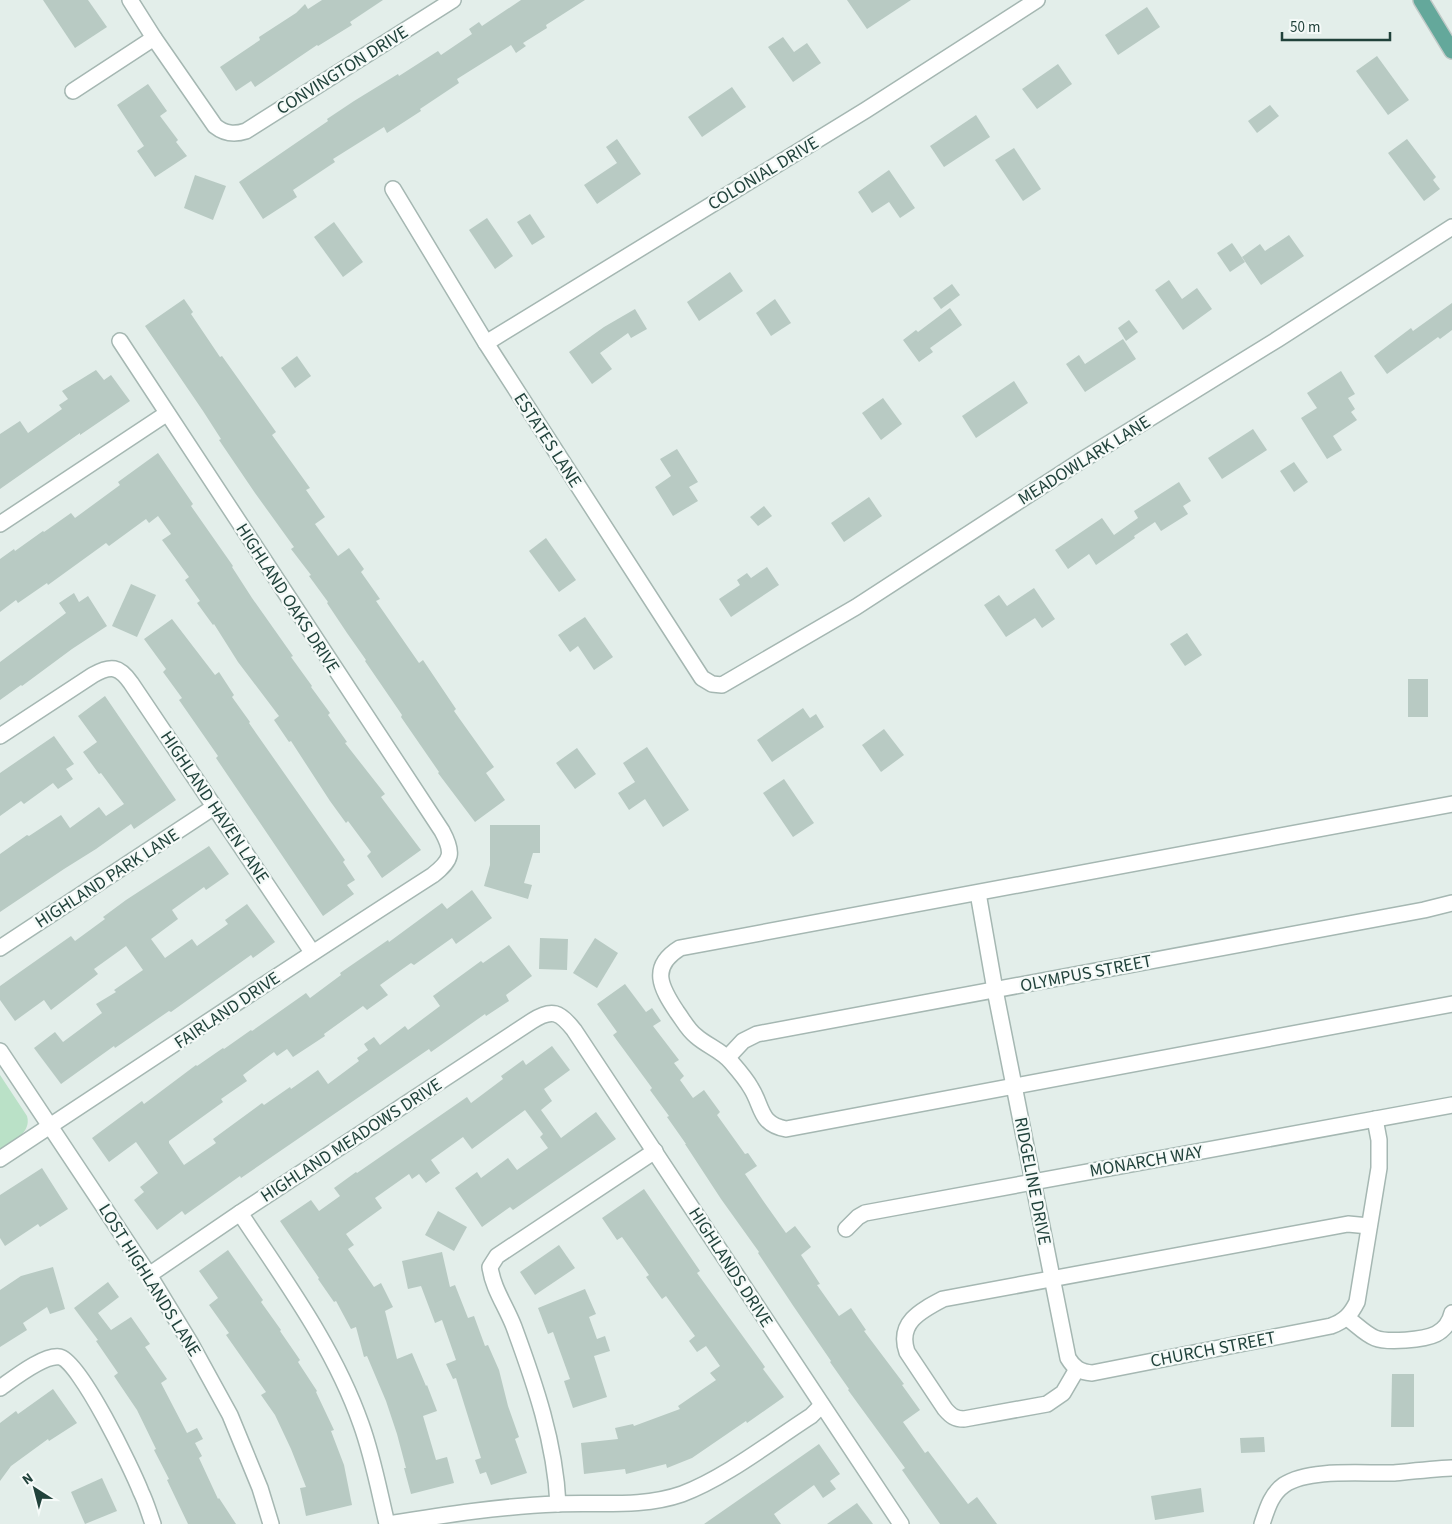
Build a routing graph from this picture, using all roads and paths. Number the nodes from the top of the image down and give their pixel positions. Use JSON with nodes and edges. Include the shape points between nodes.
{"nodes":[{"id":1,"x":130,"y":0,"type":"edge"},
{"id":2,"x":453,"y":0,"type":"edge"},
{"id":3,"x":1037,"y":0,"type":"edge"},
{"id":4,"x":1421,"y":0,"type":"edge"},
{"id":5,"x":154,"y":38,"type":"junction"},
{"id":6,"x":1452,"y":51,"type":"edge"},
{"id":7,"x":73,"y":91,"type":"dead end"},
{"id":8,"x":393,"y":189,"type":"dead end"},
{"id":9,"x":1452,"y":227,"type":"edge"},
{"id":10,"x":120,"y":341,"type":"dead end"},
{"id":11,"x":486,"y":343,"type":"junction"},
{"id":12,"x":166,"y":414,"type":"junction"},
{"id":13,"x":0,"y":524,"type":"edge"},
{"id":14,"x":712,"y":684,"type":"joint"},
{"id":15,"x":0,"y":736,"type":"edge"},
{"id":16,"x":1452,"y":804,"type":"edge"},
{"id":17,"x":214,"y":807,"type":"junction"},
{"id":18,"x":450,"y":857,"type":"joint"},
{"id":19,"x":978,"y":893,"type":"junction"},
{"id":20,"x":1452,"y":903,"type":"edge"},
{"id":21,"x":0,"y":948,"type":"edge"},
{"id":22,"x":312,"y":952,"type":"junction"},
{"id":23,"x":995,"y":990,"type":"junction"},
{"id":24,"x":1452,"y":1004,"type":"edge"},
{"id":25,"x":556,"y":1014,"type":"joint"},
{"id":26,"x":0,"y":1051,"type":"edge"},
{"id":27,"x":728,"y":1057,"type":"junction"},
{"id":28,"x":1014,"y":1086,"type":"junction"},
{"id":29,"x":1452,"y":1105,"type":"edge"},
{"id":30,"x":1375,"y":1119,"type":"junction"},
{"id":31,"x":50,"y":1126,"type":"junction"},
{"id":32,"x":655,"y":1151,"type":"junction"},
{"id":33,"x":0,"y":1159,"type":"edge"},
{"id":34,"x":1033,"y":1182,"type":"junction"},
{"id":35,"x":240,"y":1213,"type":"junction"},
{"id":36,"x":1369,"y":1226,"type":"junction"},
{"id":37,"x":846,"y":1229,"type":"dead end"},
{"id":38,"x":149,"y":1275,"type":"junction"},
{"id":39,"x":1052,"y":1278,"type":"junction"},
{"id":40,"x":1452,"y":1313,"type":"edge"},
{"id":41,"x":1347,"y":1318,"type":"junction"},
{"id":42,"x":1078,"y":1369,"type":"junction"},
{"id":43,"x":0,"y":1388,"type":"edge"},
{"id":44,"x":822,"y":1405,"type":"junction"},
{"id":45,"x":1452,"y":1468,"type":"edge"},
{"id":46,"x":558,"y":1504,"type":"junction"},
{"id":47,"x":153,"y":1524,"type":"edge"},
{"id":48,"x":271,"y":1524,"type":"edge"},
{"id":49,"x":388,"y":1524,"type":"edge"},
{"id":50,"x":901,"y":1524,"type":"edge"},
{"id":51,"x":1262,"y":1524,"type":"edge"}],
"edges":[{"from":1,"to":5,"type":"street"},
{"from":2,"to":5,"type":"street","name":"CONVINGTON DRIVE","via":[[246,132],[238,134],[230,134],[215,126]]},
{"from":3,"to":11,"type":"street","name":"COLONIAL DRIVE","via":[[866,110]]},
{"from":4,"to":6,"type":"main road"},
{"from":5,"to":7,"type":"street"},
{"from":8,"to":11,"type":"street","name":"ESTATES LANE"},
{"from":9,"to":14,"type":"street","name":"MEADOWLARK LANE","via":[[856,607],[722,684]]},
{"from":10,"to":12,"type":"street","name":"HIGHLAND OAKS DRIVE"},
{"from":11,"to":14,"type":"street","name":"ESTATES LANE","via":[[702,678]]},
{"from":12,"to":13,"type":"street"},
{"from":12,"to":18,"type":"street","name":"HIGHLAND OAKS DRIVE","via":[[442,832],[449,844]]},
{"from":15,"to":17,"type":"street","name":"HIGHLAND HAVEN LANE","via":[[93,675],[112,668],[121,671],[132,683]]},
{"from":16,"to":19,"type":"street"},
{"from":17,"to":21,"type":"street","name":"HIGHLAND PARK LANE"},
{"from":17,"to":22,"type":"street","name":"HIGHLAND HAVEN LANE"},
{"from":18,"to":22,"type":"street","name":"FAIRLAND DRIVE","via":[[433,874]]},
{"from":19,"to":23,"type":"street","name":"RIDGELINE DRIVE"},
{"from":19,"to":27,"type":"street","via":[[680,948],[672,953],[662,967],[660,978],[664,992],[692,1032]]},
{"from":20,"to":23,"type":"street","name":"OLYMPUS STREET"},
{"from":22,"to":31,"type":"street","name":"FAIRLAND DRIVE"},
{"from":23,"to":27,"type":"street","name":"OLYMPUS STREET","via":[[757,1034],[742,1041]]},
{"from":23,"to":28,"type":"street","name":"RIDGELINE DRIVE"},
{"from":24,"to":28,"type":"street"},
{"from":25,"to":32,"type":"street","name":"HIGHLANDS DRIVE","via":[[567,1020]]},
{"from":25,"to":35,"type":"street","name":"HIGHLAND MEADOWS DRIVE","via":[[543,1014]]},
{"from":26,"to":31,"type":"street","name":"LOST HIGHLANDS LANE"},
{"from":27,"to":28,"type":"street","via":[[752,1089],[766,1120],[786,1129]]},
{"from":28,"to":34,"type":"street","name":"RIDGELINE DRIVE"},
{"from":29,"to":30,"type":"street","name":"MONARCH WAY"},
{"from":30,"to":34,"type":"street","name":"MONARCH WAY"},
{"from":30,"to":36,"type":"street","via":[[1380,1152]]},
{"from":31,"to":33,"type":"street","name":"FAIRLAND DRIVE"},
{"from":31,"to":38,"type":"street","name":"LOST HIGHLANDS LANE"},
{"from":32,"to":44,"type":"street","name":"HIGHLANDS DRIVE"},
{"from":32,"to":46,"type":"street","via":[[497,1256],[490,1267],[492,1280],[512,1322],[534,1382],[554,1457]]},
{"from":34,"to":37,"type":"street","name":"MONARCH WAY","via":[[865,1213]]},
{"from":34,"to":39,"type":"street","name":"RIDGELINE DRIVE"},
{"from":35,"to":38,"type":"street","name":"HIGHLAND MEADOWS DRIVE"},
{"from":35,"to":49,"type":"street","via":[[318,1332],[337,1367],[361,1424]]},
{"from":36,"to":39,"type":"street","via":[[1348,1224]]},
{"from":36,"to":41,"type":"street","via":[[1357,1302]]},
{"from":38,"to":48,"type":"street","name":"LOST HIGHLANDS LANE","via":[[230,1415]]},
{"from":39,"to":42,"type":"street","name":"RIDGELINE DRIVE","via":[[1068,1358]]},
{"from":39,"to":42,"type":"street","via":[[943,1299],[907,1325],[904,1341],[907,1352],[945,1409],[957,1419],[1047,1404],[1063,1393]]},
{"from":40,"to":41,"type":"street","via":[[1447,1326],[1438,1333],[1392,1340],[1372,1337]]},
{"from":41,"to":42,"type":"street","name":"CHURCH STREET","via":[[1331,1326],[1092,1373]]},
{"from":43,"to":47,"type":"street","via":[[52,1356],[67,1360],[112,1431],[142,1492]]},
{"from":44,"to":46,"type":"street","via":[[811,1416],[716,1478],[681,1494],[640,1503]]},
{"from":44,"to":50,"type":"street","name":"HIGHLANDS DRIVE"},
{"from":45,"to":51,"type":"street","via":[[1295,1479],[1276,1491]]},
{"from":46,"to":49,"type":"street","via":[[468,1511]]}]}
